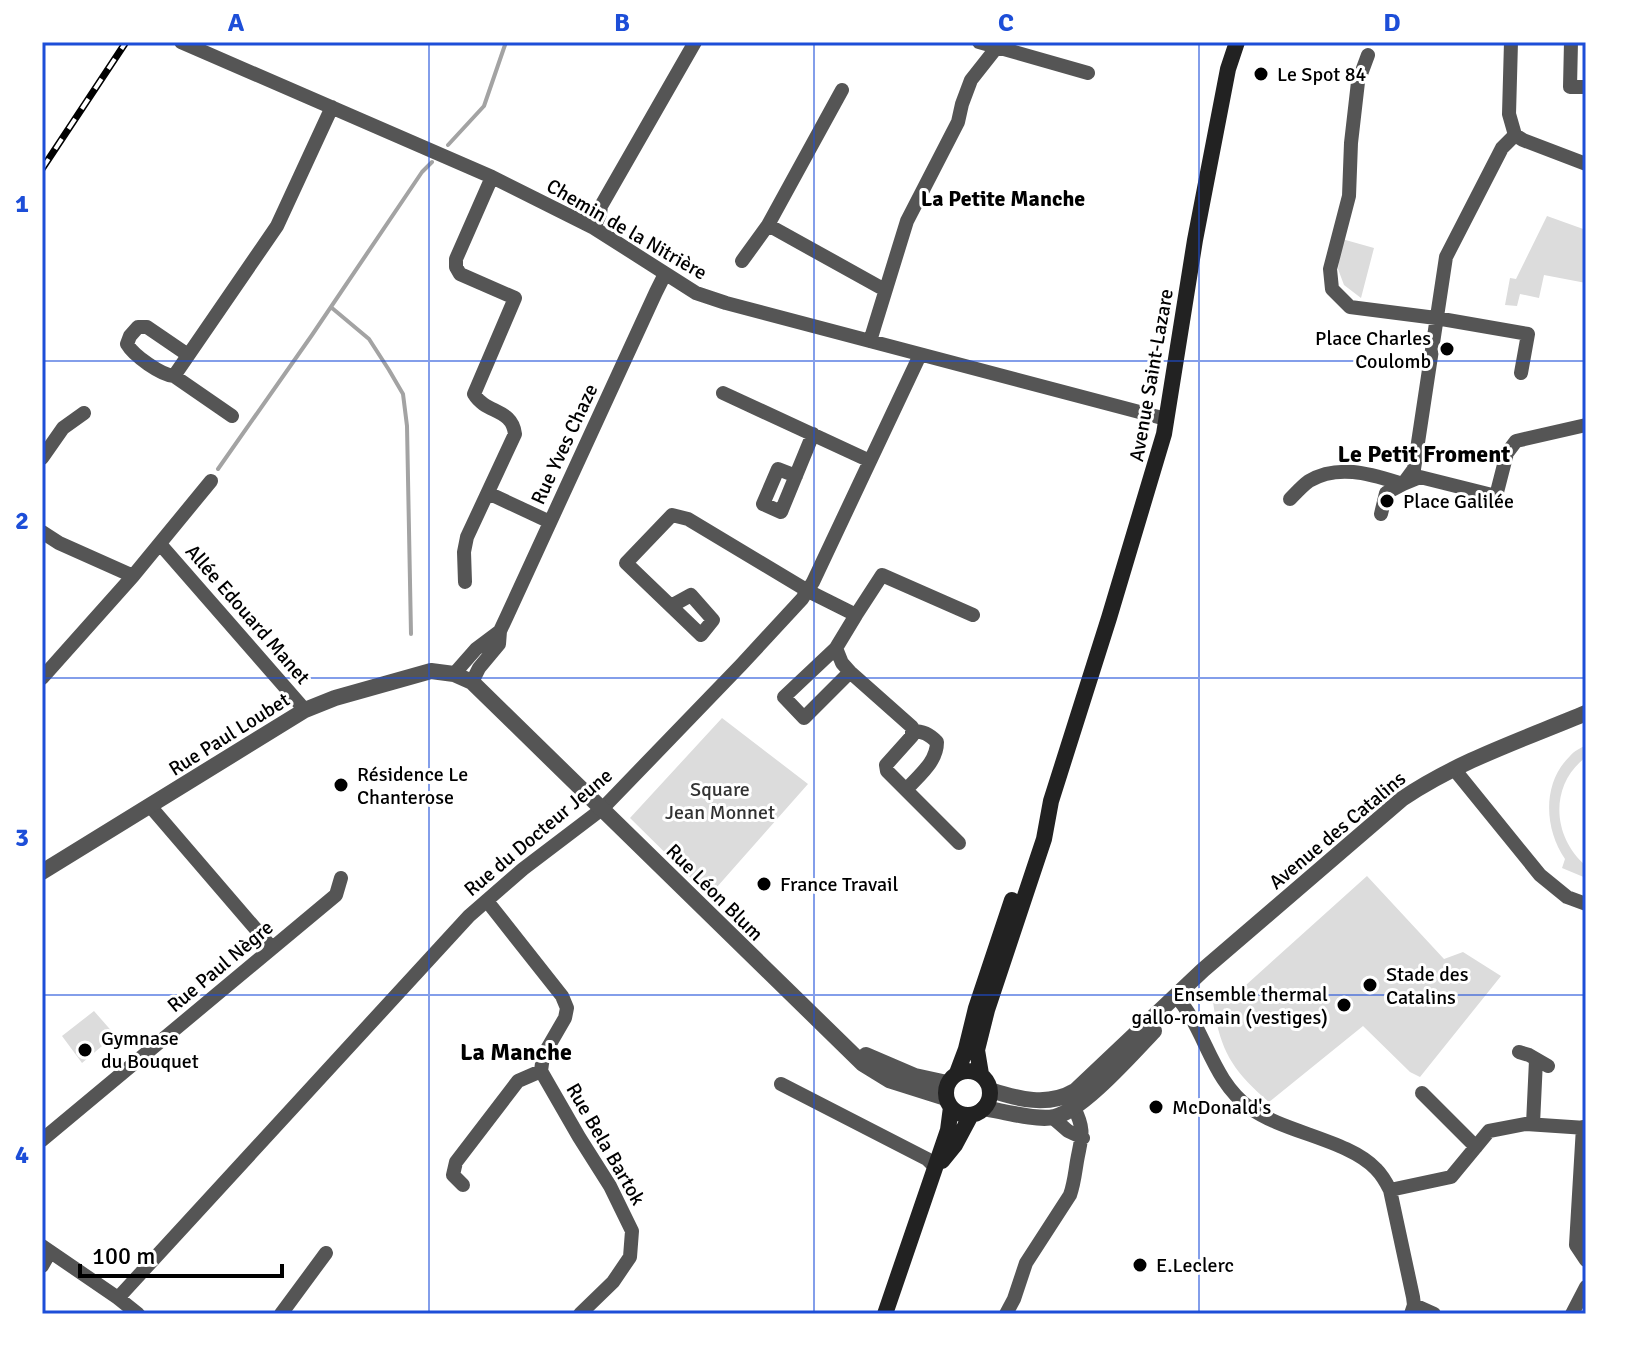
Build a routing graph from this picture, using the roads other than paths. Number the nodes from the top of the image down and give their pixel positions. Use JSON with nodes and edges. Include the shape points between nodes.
{"nodes":[{"id":1,"x":181,"y":42,"type":"edge"},
{"id":2,"x":695,"y":42,"type":"edge"},
{"id":3,"x":979,"y":42,"type":"edge"},
{"id":4,"x":1237,"y":42,"type":"edge"},
{"id":5,"x":1511,"y":42,"type":"edge"},
{"id":6,"x":1571,"y":42,"type":"edge"},
{"id":7,"x":999,"y":45,"type":"edge"},
{"id":8,"x":1368,"y":55,"type":"dead end"},
{"id":9,"x":1088,"y":73,"type":"dead end"},
{"id":10,"x":1586,"y":87,"type":"edge"},
{"id":11,"x":842,"y":90,"type":"dead end"},
{"id":12,"x":332,"y":107,"type":"junction"},
{"id":13,"x":1515,"y":135,"type":"junction"},
{"id":14,"x":1586,"y":164,"type":"edge"},
{"id":15,"x":492,"y":177,"type":"junction"},
{"id":16,"x":768,"y":225,"type":"junction"},
{"id":17,"x":594,"y":228,"type":"junction"},
{"id":18,"x":742,"y":261,"type":"dead end"},
{"id":19,"x":665,"y":274,"type":"junction"},
{"id":20,"x":885,"y":290,"type":"junction"},
{"id":21,"x":1436,"y":318,"type":"junction"},
{"id":22,"x":870,"y":341,"type":"junction"},
{"id":23,"x":188,"y":355,"type":"junction"},
{"id":24,"x":920,"y":355,"type":"junction"},
{"id":25,"x":1521,"y":373,"type":"dead end"},
{"id":26,"x":174,"y":376,"type":"junction"},
{"id":27,"x":723,"y":393,"type":"dead end"},
{"id":28,"x":84,"y":413,"type":"dead end"},
{"id":29,"x":232,"y":416,"type":"dead end"},
{"id":30,"x":1166,"y":419,"type":"junction"},
{"id":31,"x":1586,"y":425,"type":"edge"},
{"id":32,"x":813,"y":434,"type":"junction"},
{"id":33,"x":42,"y":458,"type":"edge"},
{"id":34,"x":870,"y":461,"type":"junction"},
{"id":35,"x":796,"y":476,"type":"dead end"},
{"id":36,"x":211,"y":481,"type":"dead end"},
{"id":37,"x":1403,"y":484,"type":"junction"},
{"id":38,"x":488,"y":493,"type":"junction"},
{"id":39,"x":1290,"y":499,"type":"dead end"},
{"id":40,"x":1381,"y":514,"type":"dead end"},
{"id":41,"x":550,"y":522,"type":"junction"},
{"id":42,"x":42,"y":532,"type":"edge"},
{"id":43,"x":160,"y":544,"type":"junction"},
{"id":44,"x":133,"y":576,"type":"junction"},
{"id":45,"x":465,"y":582,"type":"dead end"},
{"id":46,"x":808,"y":591,"type":"junction"},
{"id":47,"x":671,"y":606,"type":"dead end"},
{"id":48,"x":856,"y":615,"type":"junction"},
{"id":49,"x":973,"y":615,"type":"dead end"},
{"id":50,"x":500,"y":631,"type":"junction"},
{"id":51,"x":836,"y":648,"type":"junction"},
{"id":52,"x":850,"y":672,"type":"junction"},
{"id":53,"x":454,"y":674,"type":"junction"},
{"id":54,"x":42,"y":678,"type":"edge"},
{"id":55,"x":472,"y":682,"type":"junction"},
{"id":56,"x":305,"y":710,"type":"junction"},
{"id":57,"x":1586,"y":713,"type":"edge"},
{"id":58,"x":912,"y":731,"type":"junction"},
{"id":59,"x":1454,"y":769,"type":"junction"},
{"id":60,"x":906,"y":790,"type":"junction"},
{"id":61,"x":1051,"y":801,"type":"junction"},
{"id":62,"x":150,"y":806,"type":"junction"},
{"id":63,"x":602,"y":809,"type":"junction"},
{"id":64,"x":959,"y":843,"type":"dead end"},
{"id":65,"x":42,"y":872,"type":"edge"},
{"id":66,"x":341,"y":878,"type":"dead end"},
{"id":67,"x":487,"y":901,"type":"junction"},
{"id":68,"x":1586,"y":904,"type":"edge"},
{"id":69,"x":272,"y":948,"type":"junction"},
{"id":70,"x":1179,"y":1000,"type":"junction"},
{"id":71,"x":1519,"y":1052,"type":"dead end"},
{"id":72,"x":541,"y":1071,"type":"junction"},
{"id":73,"x":981,"y":1074,"type":"junction"},
{"id":74,"x":781,"y":1084,"type":"dead end"},
{"id":75,"x":950,"y":1090,"type":"junction"},
{"id":76,"x":990,"y":1090,"type":"junction"},
{"id":77,"x":1422,"y":1093,"type":"dead end"},
{"id":78,"x":1074,"y":1108,"type":"junction"},
{"id":79,"x":1052,"y":1109,"type":"junction"},
{"id":80,"x":978,"y":1112,"type":"junction"},
{"id":81,"x":1533,"y":1124,"type":"junction"},
{"id":82,"x":1584,"y":1128,"type":"edge"},
{"id":83,"x":1083,"y":1138,"type":"junction"},
{"id":84,"x":42,"y":1140,"type":"edge"},
{"id":85,"x":1476,"y":1147,"type":"junction"},
{"id":86,"x":935,"y":1167,"type":"junction"},
{"id":87,"x":463,"y":1185,"type":"dead end"},
{"id":88,"x":1390,"y":1190,"type":"junction"},
{"id":89,"x":46,"y":1249,"type":"edge"},
{"id":90,"x":326,"y":1253,"type":"dead end"},
{"id":91,"x":1586,"y":1260,"type":"edge"},
{"id":92,"x":42,"y":1266,"type":"edge"},
{"id":93,"x":1586,"y":1287,"type":"edge"},
{"id":94,"x":118,"y":1298,"type":"junction"},
{"id":95,"x":1413,"y":1309,"type":"edge"},
{"id":96,"x":138,"y":1314,"type":"edge"},
{"id":97,"x":281,"y":1314,"type":"edge"},
{"id":98,"x":580,"y":1314,"type":"edge"},
{"id":99,"x":885,"y":1314,"type":"edge"},
{"id":100,"x":1006,"y":1314,"type":"edge"},
{"id":101,"x":1434,"y":1314,"type":"edge"},
{"id":102,"x":1572,"y":1314,"type":"edge"}],
"edges":[{"from":1,"to":12,"type":"street","name":"Chemin de la Nitrière"},
{"from":2,"to":17,"type":"street","via":[[601,206]]},
{"from":3,"to":7,"type":"street"},
{"from":4,"to":30,"type":"main road","name":"Avenue Saint-Lazare","via":[[1195,240]]},
{"from":5,"to":13,"type":"street","via":[[1509,114]]},
{"from":6,"to":10,"type":"street","via":[[1570,87]]},
{"from":7,"to":9,"type":"street"},
{"from":7,"to":20,"type":"street","via":[[971,80],[958,122],[907,221]]},
{"from":8,"to":21,"type":"street","via":[[1358,82],[1349,196],[1330,269],[1332,289],[1350,307]]},
{"from":11,"to":16,"type":"street"},
{"from":12,"to":15,"type":"street","name":"Chemin de la Nitrière"},
{"from":12,"to":23,"type":"street","via":[[277,226]]},
{"from":13,"to":14,"type":"street"},
{"from":13,"to":21,"type":"street","via":[[1502,148],[1446,257]]},
{"from":15,"to":17,"type":"street","name":"Chemin de la Nitrière"},
{"from":15,"to":38,"type":"street","via":[[456,259],[460,274],[515,298],[474,394],[514,424],[515,434]]},
{"from":16,"to":18,"type":"street"},
{"from":16,"to":20,"type":"street"},
{"from":17,"to":19,"type":"street","name":"Chemin de la Nitrière"},
{"from":19,"to":22,"type":"street","name":"Chemin de la Nitrière","via":[[711,298]]},
{"from":19,"to":41,"type":"street","name":"Rue Yves Chaze"},
{"from":20,"to":22,"type":"street"},
{"from":21,"to":25,"type":"street","via":[[1528,334]]},
{"from":21,"to":37,"type":"street","via":[[1414,469]]},
{"from":22,"to":24,"type":"street","name":"Chemin de la Nitrière"},
{"from":23,"to":26,"type":"street"},
{"from":23,"to":26,"type":"street","via":[[147,327],[138,327],[130,336],[132,352]]},
{"from":24,"to":30,"type":"street","name":"Chemin de la Nitrière"},
{"from":24,"to":34,"type":"street","name":"Rue du Docteur Jeune"},
{"from":26,"to":29,"type":"street"},
{"from":27,"to":32,"type":"street"},
{"from":28,"to":33,"type":"street","via":[[63,428]]},
{"from":30,"to":61,"type":"main road","name":"Avenue Saint-Lazare"},
{"from":31,"to":37,"type":"street","via":[[1516,441],[1507,453],[1496,496],[1420,477]]},
{"from":32,"to":34,"type":"street"},
{"from":32,"to":35,"type":"street"},
{"from":34,"to":46,"type":"street","name":"Rue du Docteur Jeune"},
{"from":36,"to":43,"type":"street"},
{"from":37,"to":39,"type":"street","via":[[1364,472],[1323,474]]},
{"from":37,"to":40,"type":"street","via":[[1386,493]]},
{"from":38,"to":41,"type":"street"},
{"from":38,"to":45,"type":"street","via":[[467,537]]},
{"from":41,"to":50,"type":"street","name":"Rue Yves Chaze"},
{"from":42,"to":44,"type":"street"},
{"from":43,"to":44,"type":"street"},
{"from":43,"to":56,"type":"street","name":"Allée Edouard Manet"},
{"from":44,"to":54,"type":"street"},
{"from":46,"to":47,"type":"street","via":[[688,519],[672,515],[626,563]]},
{"from":46,"to":48,"type":"street"},
{"from":46,"to":63,"type":"street","name":"Rue du Docteur Jeune"},
{"from":48,"to":49,"type":"street","via":[[882,575]]},
{"from":48,"to":51,"type":"street"},
{"from":50,"to":53,"type":"street","name":"Rue Yves Chaze"},
{"from":50,"to":55,"type":"street","name":"Rue Yves Chaze","via":[[499,644]]},
{"from":51,"to":52,"type":"street"},
{"from":51,"to":52,"type":"street","via":[[784,697],[804,718]]},
{"from":52,"to":58,"type":"street"},
{"from":53,"to":55,"type":"street","name":"Rue Léon Blum"},
{"from":53,"to":56,"type":"street","name":"Rue Paul Loubet","via":[[431,671]]},
{"from":55,"to":63,"type":"street","name":"Rue Léon Blum"},
{"from":56,"to":62,"type":"street","name":"Rue Paul Loubet"},
{"from":57,"to":59,"type":"street","name":"Avenue des Catalins"},
{"from":58,"to":60,"type":"street","via":[[886,765]]},
{"from":58,"to":60,"type":"street","via":[[930,735],[937,753]]},
{"from":59,"to":68,"type":"street","via":[[1540,875],[1567,897]]},
{"from":59,"to":70,"type":"street","name":"Avenue des Catalins","via":[[1402,799]]},
{"from":60,"to":64,"type":"street"},
{"from":61,"to":73,"type":"main road","name":"Avenue Saint-Lazare","via":[[1044,839],[977,1050]]},
{"from":61,"to":75,"type":"main road","name":"Avenue Saint-Lazare","via":[[1033,836]]},
{"from":62,"to":65,"type":"street","name":"Rue Paul Loubet"},
{"from":62,"to":69,"type":"street"},
{"from":63,"to":67,"type":"street","name":"Rue du Docteur Jeune"},
{"from":63,"to":75,"type":"street","name":"Rue Léon Blum","via":[[843,1044]]},
{"from":66,"to":69,"type":"street","name":"Rue Paul Nègre","via":[[336,895]]},
{"from":67,"to":72,"type":"street","name":"Rue Bela Bartok","via":[[567,1008]]},
{"from":67,"to":94,"type":"street","name":"Rue du Docteur Jeune"},
{"from":69,"to":84,"type":"street","name":"Rue Paul Nègre"},
{"from":70,"to":78,"type":"street","name":"Avenue des Catalins"},
{"from":70,"to":79,"type":"street","name":"Avenue des Catalins"},
{"from":70,"to":88,"type":"street","via":[[1236,1098],[1282,1126],[1354,1153],[1374,1166]]},
{"from":71,"to":81,"type":"street","via":[[1542,1063]]},
{"from":72,"to":87,"type":"street","name":"Rue Bela Bartok","via":[[518,1081],[456,1162],[453,1175]]},
{"from":72,"to":98,"type":"street","name":"Rue Bela Bartok","via":[[632,1231],[630,1257]]},
{"from":73,"to":75,"type":"main road","via":[[965,1070]]},
{"from":73,"to":76,"type":"main road"},
{"from":74,"to":86,"type":"street"},
{"from":75,"to":80,"type":"main road","via":[[964,1115]]},
{"from":75,"to":86,"type":"main road","name":"Avenue Saint-Lazare","via":[[948,1130]]},
{"from":76,"to":79,"type":"street"},
{"from":76,"to":80,"type":"main road"},
{"from":77,"to":85,"type":"street"},
{"from":78,"to":79,"type":"street","via":[[1065,1103]]},
{"from":78,"to":83,"type":"street"},
{"from":79,"to":80,"type":"street","via":[[1043,1118]]},
{"from":79,"to":83,"type":"street","via":[[1068,1131]]},
{"from":80,"to":86,"type":"main road","name":"Avenue Saint-Lazare"},
{"from":81,"to":82,"type":"street"},
{"from":81,"to":85,"type":"street","via":[[1489,1131]]},
{"from":82,"to":91,"type":"street","via":[[1576,1245]]},
{"from":83,"to":100,"type":"street","via":[[1070,1195],[1026,1263]]},
{"from":85,"to":88,"type":"street","via":[[1451,1177]]},
{"from":86,"to":99,"type":"main road","name":"Avenue Saint-Lazare"},
{"from":88,"to":95,"type":"street"},
{"from":89,"to":92,"type":"street"},
{"from":89,"to":94,"type":"street"},
{"from":90,"to":97,"type":"street"},
{"from":93,"to":102,"type":"street"},
{"from":94,"to":96,"type":"street"},
{"from":95,"to":101,"type":"street"}]}
